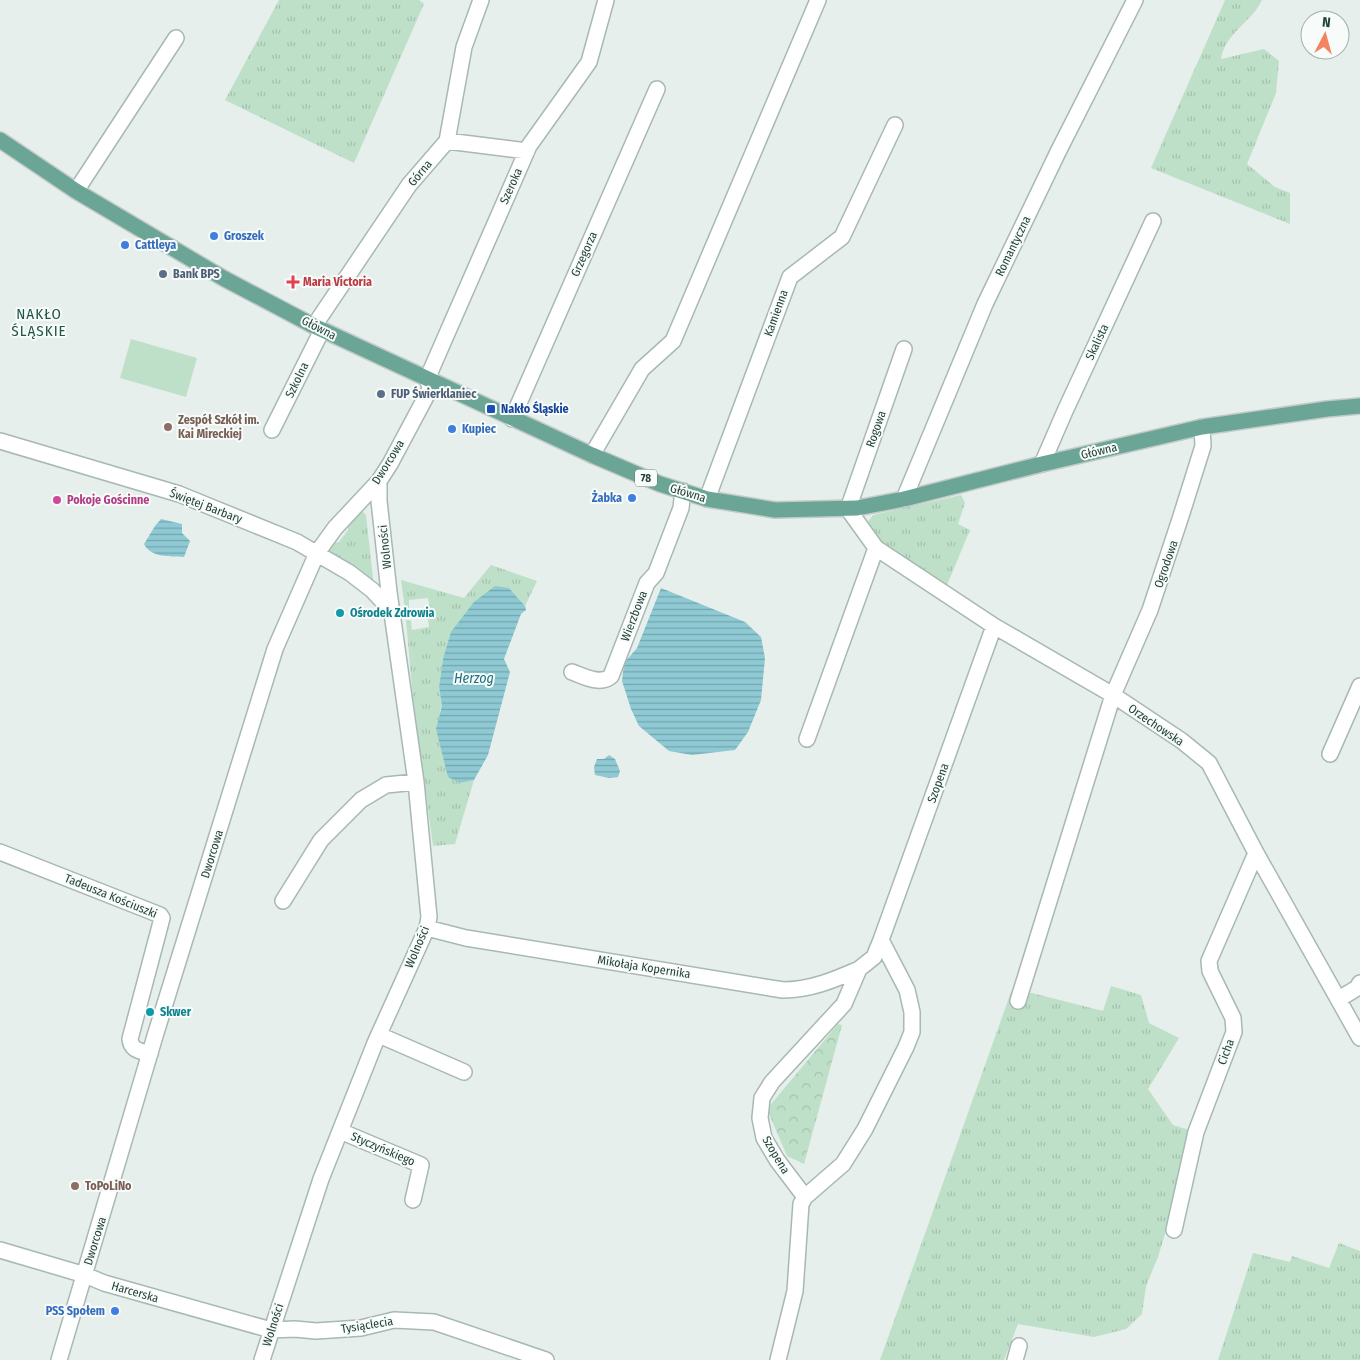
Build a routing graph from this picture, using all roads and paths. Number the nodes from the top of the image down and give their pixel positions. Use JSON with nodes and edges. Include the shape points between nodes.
{"nodes":[{"id":1,"x":481,"y":0,"type":"edge"},
{"id":2,"x":606,"y":0,"type":"edge"},
{"id":3,"x":818,"y":0,"type":"edge"},
{"id":4,"x":1135,"y":0,"type":"edge"},
{"id":5,"x":176,"y":38,"type":"dead end"},
{"id":6,"x":657,"y":89,"type":"dead end"},
{"id":7,"x":895,"y":125,"type":"dead end"},
{"id":8,"x":0,"y":140,"type":"edge"},
{"id":9,"x":447,"y":141,"type":"junction"},
{"id":10,"x":527,"y":150,"type":"junction"},
{"id":11,"x":76,"y":191,"type":"junction"},
{"id":12,"x":1153,"y":221,"type":"dead end"},
{"id":13,"x":318,"y":328,"type":"junction"},
{"id":14,"x":904,"y":350,"type":"dead end"},
{"id":15,"x":428,"y":380,"type":"junction"},
{"id":16,"x":1360,"y":406,"type":"edge"},
{"id":17,"x":512,"y":419,"type":"junction"},
{"id":18,"x":1202,"y":427,"type":"junction"},
{"id":19,"x":272,"y":430,"type":"dead end"},
{"id":20,"x":0,"y":441,"type":"edge"},
{"id":21,"x":592,"y":455,"type":"junction"},
{"id":22,"x":1042,"y":464,"type":"junction"},
{"id":23,"x":378,"y":481,"type":"junction"},
{"id":24,"x":683,"y":491,"type":"junction"},
{"id":25,"x":707,"y":499,"type":"junction"},
{"id":26,"x":904,"y":499,"type":"junction"},
{"id":27,"x":848,"y":510,"type":"junction"},
{"id":28,"x":876,"y":548,"type":"junction"},
{"id":29,"x":317,"y":553,"type":"junction"},
{"id":30,"x":392,"y":611,"type":"junction"},
{"id":31,"x":994,"y":626,"type":"junction"},
{"id":32,"x":572,"y":672,"type":"dead end"},
{"id":33,"x":1360,"y":686,"type":"edge"},
{"id":34,"x":1113,"y":695,"type":"junction"},
{"id":35,"x":807,"y":739,"type":"dead end"},
{"id":36,"x":1330,"y":754,"type":"dead end"},
{"id":37,"x":416,"y":782,"type":"junction"},
{"id":38,"x":0,"y":852,"type":"edge"},
{"id":39,"x":1256,"y":853,"type":"junction"},
{"id":40,"x":283,"y":901,"type":"dead end"},
{"id":41,"x":427,"y":928,"type":"junction"},
{"id":42,"x":881,"y":940,"type":"junction"},
{"id":43,"x":859,"y":969,"type":"junction"},
{"id":44,"x":1360,"y":983,"type":"edge"},
{"id":45,"x":1339,"y":999,"type":"junction"},
{"id":46,"x":1018,"y":1001,"type":"dead end"},
{"id":47,"x":379,"y":1035,"type":"junction"},
{"id":48,"x":1360,"y":1038,"type":"edge"},
{"id":49,"x":150,"y":1054,"type":"junction"},
{"id":50,"x":464,"y":1072,"type":"dead end"},
{"id":51,"x":340,"y":1131,"type":"junction"},
{"id":52,"x":805,"y":1197,"type":"junction"},
{"id":53,"x":413,"y":1200,"type":"dead end"},
{"id":54,"x":1174,"y":1230,"type":"dead end"},
{"id":55,"x":0,"y":1250,"type":"edge"},
{"id":56,"x":85,"y":1275,"type":"junction"},
{"id":57,"x":271,"y":1330,"type":"junction"},
{"id":58,"x":59,"y":1360,"type":"edge"},
{"id":59,"x":262,"y":1360,"type":"edge"},
{"id":60,"x":546,"y":1360,"type":"edge"},
{"id":61,"x":778,"y":1360,"type":"edge"}],
"edges":[{"from":1,"to":9,"type":"street","via":[[464,47]]},
{"from":2,"to":10,"type":"street","name":"Szeroka","via":[[589,62]]},
{"from":3,"to":21,"type":"street","via":[[673,341],[642,369]]},
{"from":4,"to":26,"type":"street","name":"Romantyczna","via":[[985,304]]},
{"from":5,"to":11,"type":"street"},
{"from":6,"to":17,"type":"street","name":"Grzegorza"},
{"from":7,"to":25,"type":"street","name":"Kamienna","via":[[842,238],[790,277]]},
{"from":8,"to":11,"type":"main road","name":"Główna","number":"78"},
{"from":9,"to":10,"type":"street"},
{"from":9,"to":13,"type":"street","name":"Górna","via":[[409,185]]},
{"from":10,"to":15,"type":"street","name":"Szeroka"},
{"from":11,"to":13,"type":"main road","name":"Główna","number":"78","via":[[223,278]]},
{"from":12,"to":22,"type":"street","name":"Skalista"},
{"from":13,"to":15,"type":"main road","name":"Główna","number":"78"},
{"from":13,"to":19,"type":"street","name":"Szkolna"},
{"from":14,"to":27,"type":"street","name":"Rogowa"},
{"from":15,"to":17,"type":"main road","name":"Główna","number":"78"},
{"from":15,"to":23,"type":"street","name":"Dworcowa","via":[[430,389]]},
{"from":16,"to":18,"type":"main road","name":"Główna","number":"78"},
{"from":17,"to":21,"type":"main road","name":"Główna","number":"78"},
{"from":18,"to":22,"type":"main road","name":"Główna","number":"78"},
{"from":18,"to":34,"type":"street","name":"Ogrodowa","via":[[1203,446],[1182,516],[1150,610]]},
{"from":20,"to":29,"type":"street","name":"Świętej Barbary","via":[[179,494]]},
{"from":21,"to":24,"type":"main road","name":"Główna","number":"78"},
{"from":22,"to":26,"type":"main road","name":"Główna","number":"78"},
{"from":23,"to":29,"type":"street","name":"Dworcowa"},
{"from":23,"to":30,"type":"street","name":"Wolności"},
{"from":24,"to":25,"type":"main road","name":"Główna","number":"78"},
{"from":24,"to":32,"type":"street","name":"Wierzbowa","via":[[681,508],[667,545],[656,573],[647,583],[612,676],[601,680]]},
{"from":25,"to":27,"type":"main road","name":"Główna","number":"78","via":[[775,510]]},
{"from":26,"to":27,"type":"main road","name":"Główna","number":"78"},
{"from":27,"to":28,"type":"street","name":"Orzechowska"},
{"from":28,"to":31,"type":"street","name":"Orzechowska"},
{"from":28,"to":35,"type":"street"},
{"from":29,"to":30,"type":"street","name":"Świętej Barbary","via":[[357,578]]},
{"from":29,"to":49,"type":"street","name":"Dworcowa","via":[[275,649]]},
{"from":30,"to":37,"type":"street","name":"Wolności"},
{"from":31,"to":34,"type":"street","name":"Orzechowska"},
{"from":31,"to":42,"type":"street","name":"Szopena"},
{"from":33,"to":36,"type":"street"},
{"from":34,"to":39,"type":"street","name":"Orzechowska","via":[[1209,763]]},
{"from":34,"to":46,"type":"street","name":"Ogrodowa"},
{"from":37,"to":40,"type":"street","via":[[386,785],[361,800],[321,840]]},
{"from":37,"to":41,"type":"street","name":"Wolności","via":[[429,917]]},
{"from":38,"to":49,"type":"street","name":"Tadeusza Kościuszki","via":[[160,914],[162,918],[130,1039],[135,1049]]},
{"from":39,"to":45,"type":"street","name":"Orzechowska"},
{"from":39,"to":54,"type":"street","name":"Cicha","via":[[1208,962],[1233,1018],[1234,1032],[1196,1132]]},
{"from":41,"to":43,"type":"street","name":"Mikołaja Kopernika","via":[[466,938],[783,990],[827,983]]},
{"from":41,"to":47,"type":"street","name":"Wolności"},
{"from":42,"to":43,"type":"street","name":"Szopena","via":[[874,957]]},
{"from":42,"to":52,"type":"street","via":[[907,990],[912,1032],[865,1129],[843,1164]]},
{"from":43,"to":52,"type":"street","name":"Szopena","via":[[844,1004],[772,1082],[762,1098],[760,1118],[764,1138]]},
{"from":44,"to":45,"type":"street"},
{"from":45,"to":48,"type":"street","name":"Orzechowska"},
{"from":47,"to":50,"type":"street"},
{"from":47,"to":51,"type":"street","name":"Wolności"},
{"from":49,"to":56,"type":"street","name":"Dworcowa"},
{"from":51,"to":53,"type":"street","name":"Styczyńskiego","via":[[420,1165]]},
{"from":51,"to":57,"type":"street","name":"Wolności"},
{"from":52,"to":61,"type":"street","via":[[801,1204],[795,1290]]},
{"from":55,"to":56,"type":"street","name":"Harcerska"},
{"from":56,"to":57,"type":"street","name":"Harcerska"},
{"from":56,"to":58,"type":"street","name":"Dworcowa"},
{"from":57,"to":59,"type":"street","name":"Wolności"},
{"from":57,"to":60,"type":"street","name":"Tysiąclecia","via":[[361,1328],[394,1320],[434,1322]]}]}
